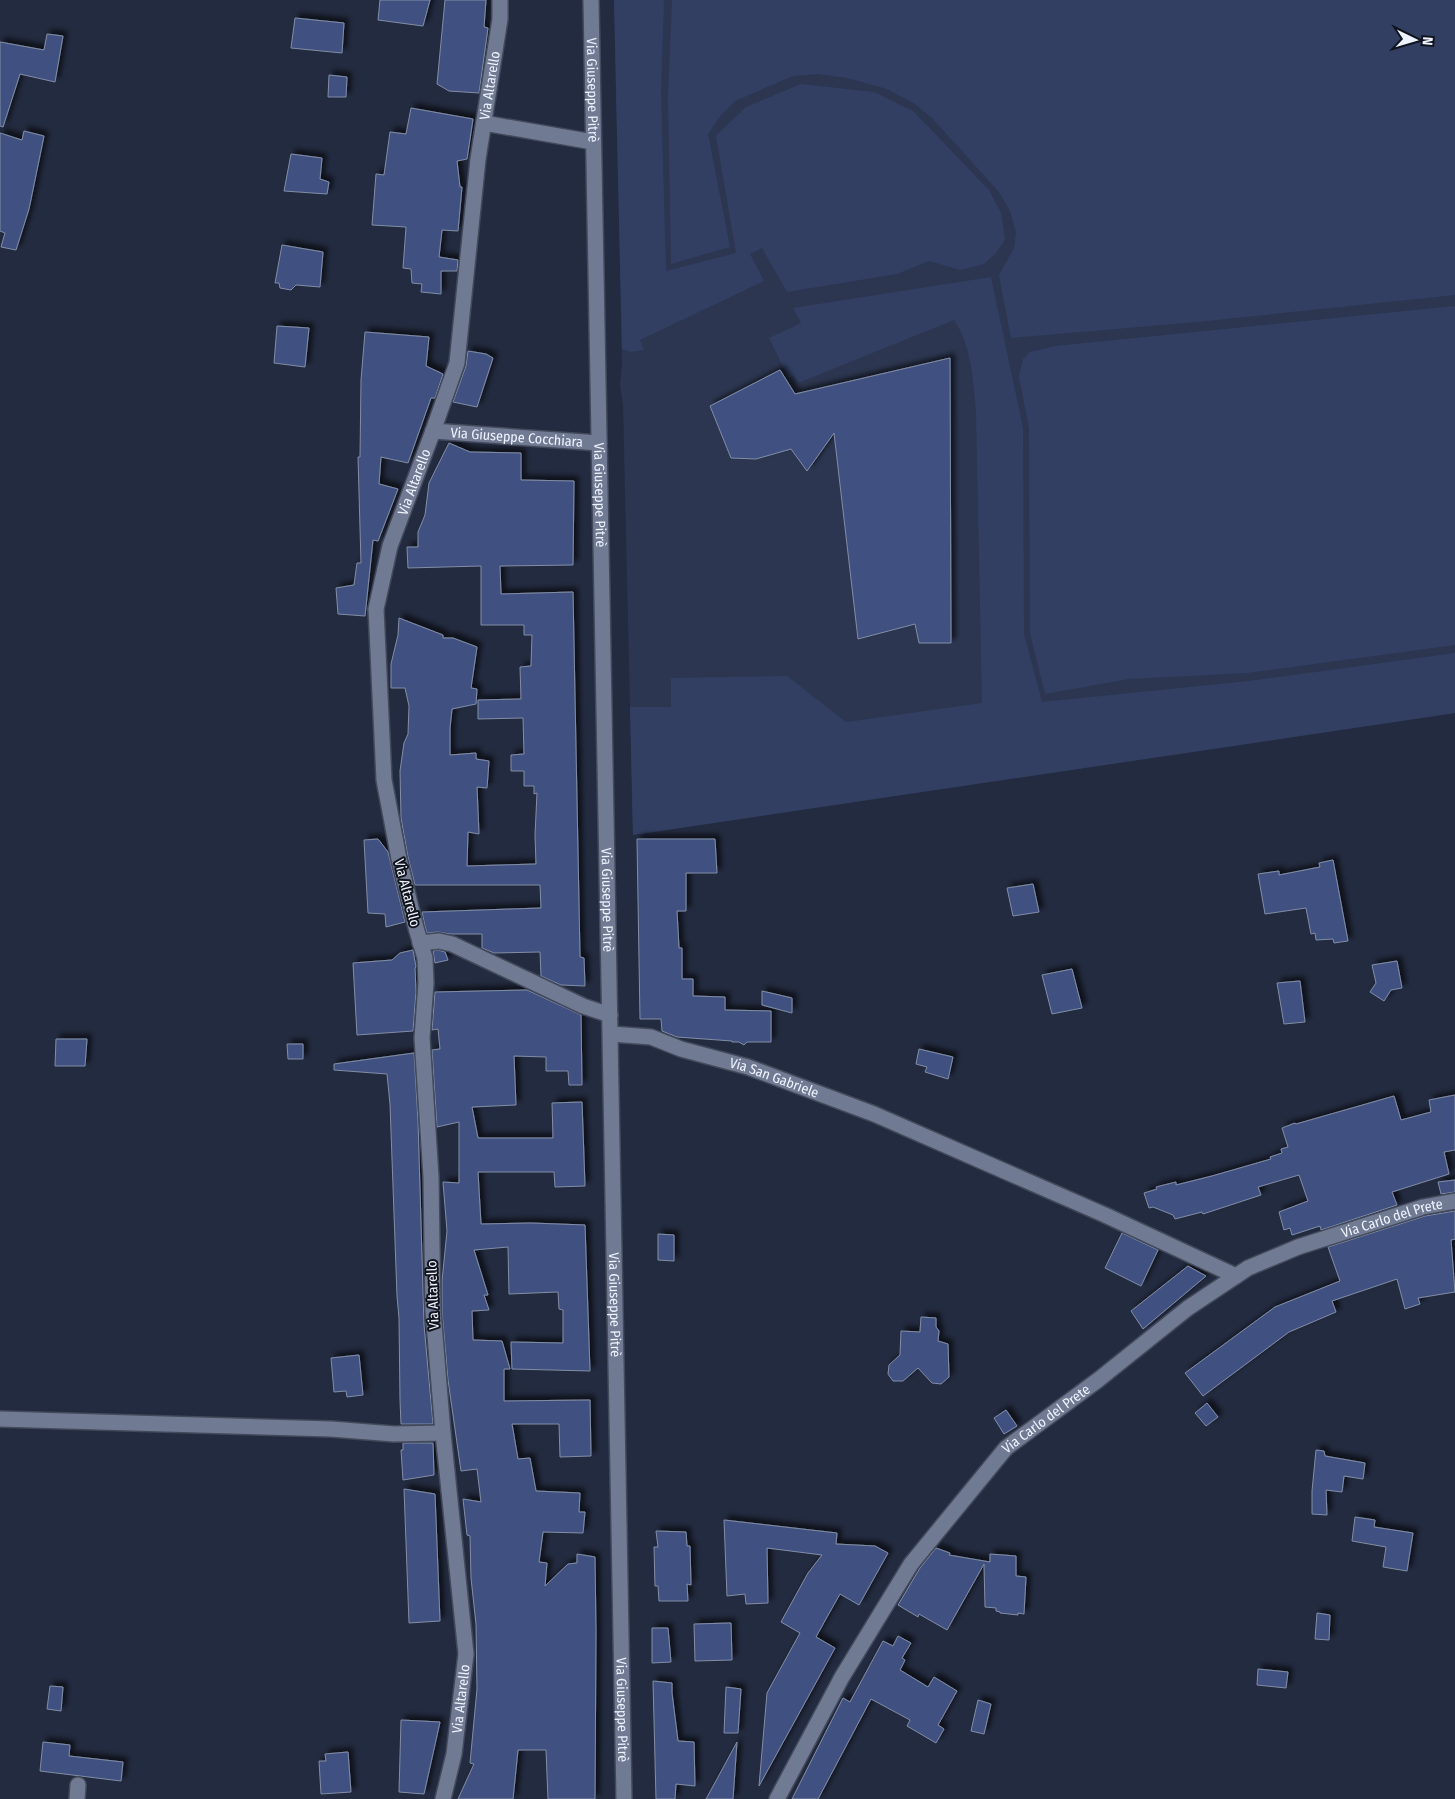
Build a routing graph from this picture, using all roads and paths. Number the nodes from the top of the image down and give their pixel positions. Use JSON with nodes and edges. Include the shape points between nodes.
{"nodes":[{"id":1,"x":500,"y":0,"type":"edge"},
{"id":2,"x":591,"y":0,"type":"edge"},
{"id":3,"x":484,"y":123,"type":"junction"},
{"id":4,"x":593,"y":142,"type":"junction"},
{"id":5,"x":433,"y":431,"type":"junction"},
{"id":6,"x":599,"y":444,"type":"junction"},
{"id":7,"x":420,"y":943,"type":"junction"},
{"id":8,"x":610,"y":1015,"type":"junction"},
{"id":9,"x":611,"y":1034,"type":"junction"},
{"id":10,"x":1455,"y":1201,"type":"edge"},
{"id":11,"x":1236,"y":1276,"type":"junction"},
{"id":12,"x":0,"y":1419,"type":"edge"},
{"id":13,"x":443,"y":1434,"type":"junction"},
{"id":14,"x":442,"y":1799,"type":"edge"},
{"id":15,"x":624,"y":1799,"type":"edge"},
{"id":16,"x":777,"y":1799,"type":"edge"}],
"edges":[{"from":1,"to":3,"type":"street","name":"Via Altarello"},
{"from":2,"to":4,"type":"street","name":"Via Giuseppe Pitrè"},
{"from":3,"to":4,"type":"street"},
{"from":3,"to":5,"type":"street","name":"Via Altarello","via":[[457,363]]},
{"from":4,"to":6,"type":"street","name":"Via Giuseppe Pitrè"},
{"from":5,"to":6,"type":"street","name":"Via Giuseppe Cocchiara"},
{"from":5,"to":7,"type":"street","name":"Via Altarello","via":[[390,546],[376,609],[384,780]]},
{"from":6,"to":8,"type":"street","name":"Via Giuseppe Pitrè"},
{"from":7,"to":8,"type":"street","via":[[439,941],[452,944],[583,1006]]},
{"from":7,"to":13,"type":"street","name":"Via Altarello","via":[[425,958],[422,1038],[431,1177],[433,1311]]},
{"from":8,"to":9,"type":"street","name":"Via Giuseppe Pitrè"},
{"from":9,"to":11,"type":"street","name":"Via San Gabriele","via":[[651,1038],[681,1050],[748,1068],[874,1114]]},
{"from":9,"to":15,"type":"street","name":"Via Giuseppe Pitrè"},
{"from":10,"to":11,"type":"street","name":"Via Carlo del Prete","via":[[1423,1207],[1298,1247]]},
{"from":11,"to":16,"type":"street","name":"Via Carlo del Prete","via":[[1188,1308],[1006,1448],[911,1564],[842,1677]]},
{"from":12,"to":13,"type":"street"},
{"from":13,"to":14,"type":"street","name":"Via Altarello","via":[[466,1654],[454,1754]]}]}
